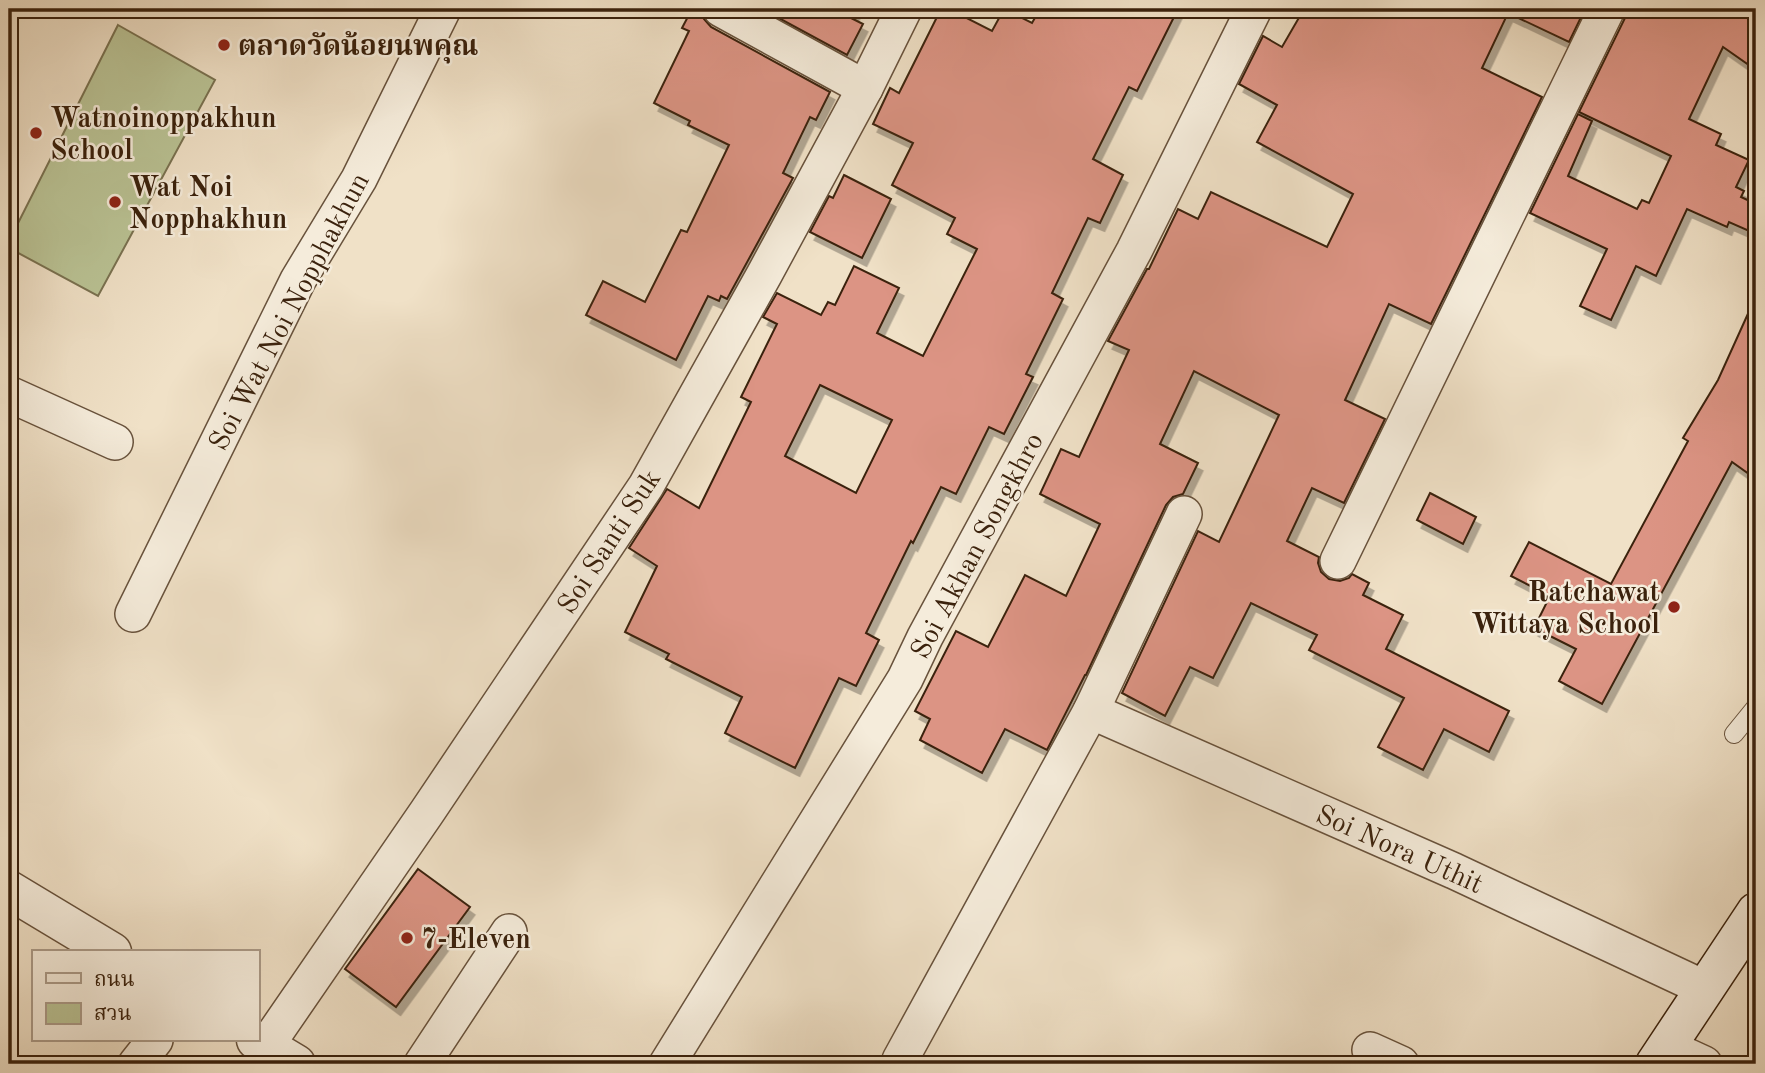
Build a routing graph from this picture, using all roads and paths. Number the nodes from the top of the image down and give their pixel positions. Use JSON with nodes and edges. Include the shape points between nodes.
{"nodes":[{"id":1,"x":443,"y":9,"type":"edge"},
{"id":2,"x":721,"y":9,"type":"edge"},
{"id":3,"x":904,"y":9,"type":"edge"},
{"id":4,"x":1254,"y":9,"type":"edge"},
{"id":5,"x":1607,"y":9,"type":"edge"},
{"id":6,"x":865,"y":88,"type":"junction"},
{"id":7,"x":9,"y":394,"type":"edge"},
{"id":8,"x":115,"y":442,"type":"dead end"},
{"id":9,"x":1184,"y":514,"type":"dead end"},
{"id":10,"x":1338,"y":561,"type":"dead end"},
{"id":11,"x":133,"y":614,"type":"dead end"},
{"id":12,"x":1756,"y":707,"type":"edge"},
{"id":13,"x":1091,"y":712,"type":"junction"},
{"id":14,"x":1734,"y":734,"type":"dead end"},
{"id":15,"x":9,"y":890,"type":"edge"},
{"id":16,"x":1756,"y":912,"type":"edge"},
{"id":17,"x":509,"y":932,"type":"dead end"},
{"id":18,"x":109,"y":950,"type":"edge"},
{"id":19,"x":1706,"y":989,"type":"junction"},
{"id":20,"x":153,"y":1042,"type":"edge"},
{"id":21,"x":273,"y":1050,"type":"edge"},
{"id":22,"x":1370,"y":1050,"type":"dead end"},
{"id":23,"x":1661,"y":1055,"type":"edge"},
{"id":24,"x":900,"y":1060,"type":"dead end"},
{"id":25,"x":136,"y":1064,"type":"edge"},
{"id":26,"x":422,"y":1064,"type":"edge"},
{"id":27,"x":667,"y":1064,"type":"edge"},
{"id":28,"x":1401,"y":1064,"type":"edge"},
{"id":29,"x":1704,"y":1064,"type":"edge"}],
"edges":[{"from":1,"to":11,"type":"street","name":"Soi Wat Noi Nopphakhun","via":[[359,179],[298,280]]},
{"from":2,"to":6,"type":"street"},
{"from":3,"to":6,"type":"street","name":"Soi Santi Suk"},
{"from":4,"to":27,"type":"street","name":"Soi Akhan Songkhro","via":[[1134,251],[905,679]]},
{"from":5,"to":10,"type":"street"},
{"from":6,"to":21,"type":"street","name":"Soi Santi Suk","via":[[646,486]]},
{"from":7,"to":8,"type":"street"},
{"from":9,"to":13,"type":"street"},
{"from":12,"to":14,"type":"lane"},
{"from":13,"to":19,"type":"street","name":"Soi Nora Uthit","via":[[1454,871]]},
{"from":13,"to":24,"type":"street"},
{"from":15,"to":18,"type":"main road"},
{"from":16,"to":19,"type":"main road"},
{"from":17,"to":26,"type":"street"},
{"from":19,"to":23,"type":"main road"},
{"from":20,"to":25,"type":"street"},
{"from":22,"to":28,"type":"street"},
{"from":23,"to":29,"type":"street"}]}
